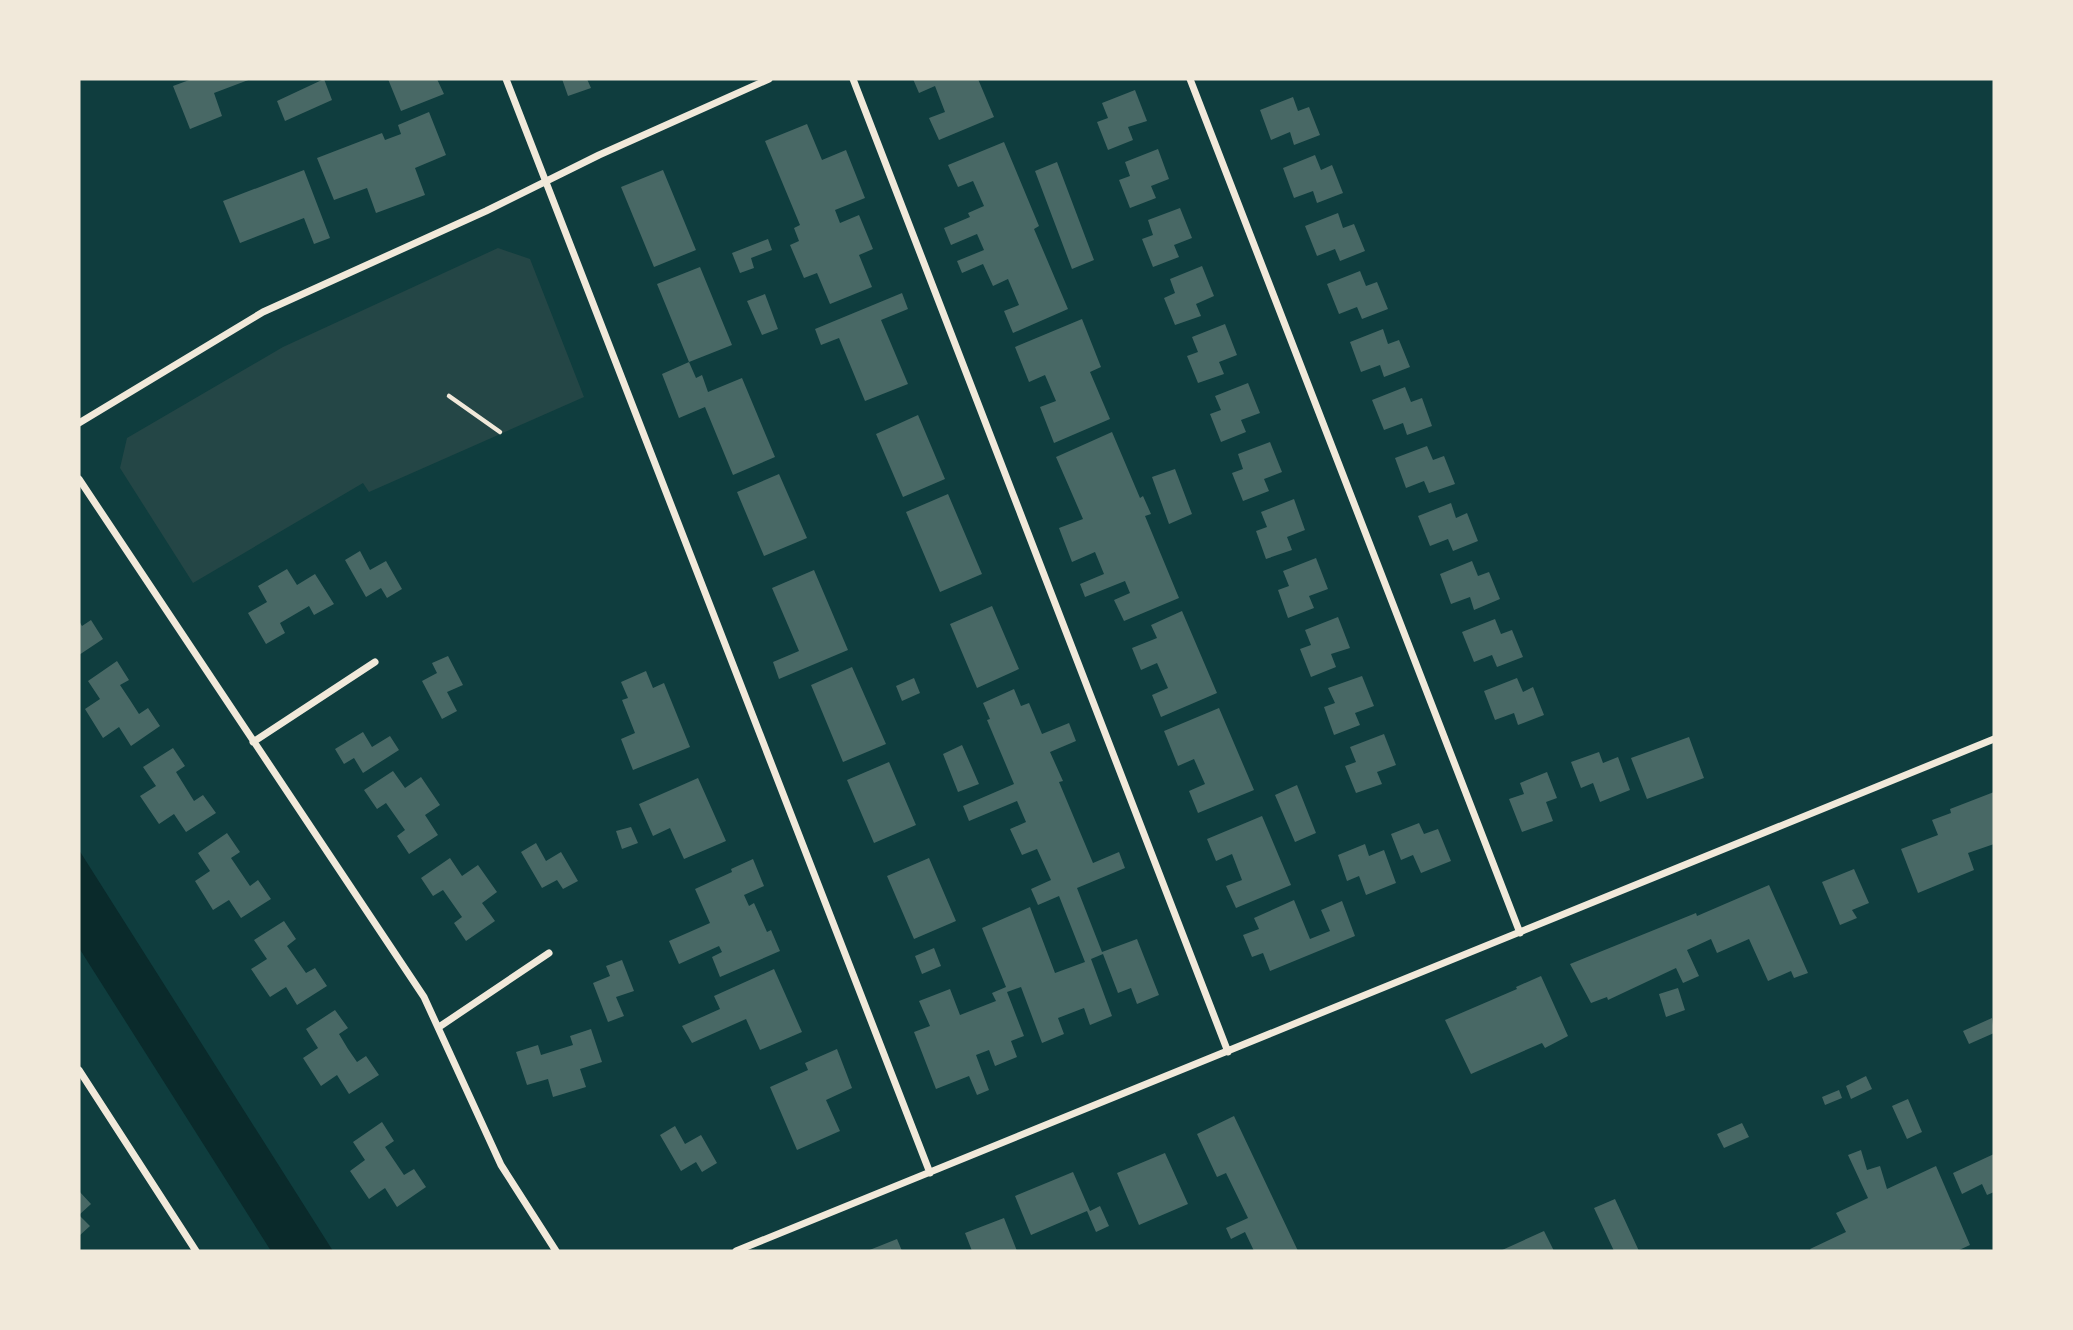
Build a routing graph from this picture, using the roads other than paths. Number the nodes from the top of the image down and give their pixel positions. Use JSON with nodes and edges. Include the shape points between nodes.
{"nodes":[{"id":1,"x":506,"y":79,"type":"edge"},
{"id":2,"x":769,"y":79,"type":"edge"},
{"id":3,"x":853,"y":79,"type":"edge"},
{"id":4,"x":1190,"y":79,"type":"edge"},
{"id":5,"x":547,"y":182,"type":"junction"},
{"id":6,"x":79,"y":423,"type":"edge"},
{"id":7,"x":79,"y":479,"type":"edge"},
{"id":8,"x":375,"y":663,"type":"dead end"},
{"id":9,"x":1994,"y":739,"type":"edge"},
{"id":10,"x":253,"y":742,"type":"junction"},
{"id":11,"x":1520,"y":933,"type":"junction"},
{"id":12,"x":549,"y":953,"type":"dead end"},
{"id":13,"x":439,"y":1027,"type":"junction"},
{"id":14,"x":1228,"y":1052,"type":"junction"},
{"id":15,"x":79,"y":1070,"type":"edge"},
{"id":16,"x":930,"y":1173,"type":"junction"},
{"id":17,"x":196,"y":1251,"type":"edge"},
{"id":18,"x":556,"y":1251,"type":"edge"},
{"id":19,"x":736,"y":1251,"type":"edge"}],
"edges":[{"from":1,"to":5,"type":"street"},
{"from":2,"to":5,"type":"street"},
{"from":3,"to":14,"type":"street"},
{"from":4,"to":11,"type":"street"},
{"from":5,"to":6,"type":"street","via":[[262,312]]},
{"from":5,"to":16,"type":"street"},
{"from":7,"to":10,"type":"street"},
{"from":8,"to":10,"type":"street"},
{"from":9,"to":11,"type":"street"},
{"from":10,"to":13,"type":"street","via":[[425,997]]},
{"from":11,"to":14,"type":"street"},
{"from":12,"to":13,"type":"street"},
{"from":13,"to":18,"type":"street","via":[[501,1165]]},
{"from":14,"to":16,"type":"street"},
{"from":15,"to":17,"type":"street"},
{"from":16,"to":19,"type":"street"}]}
